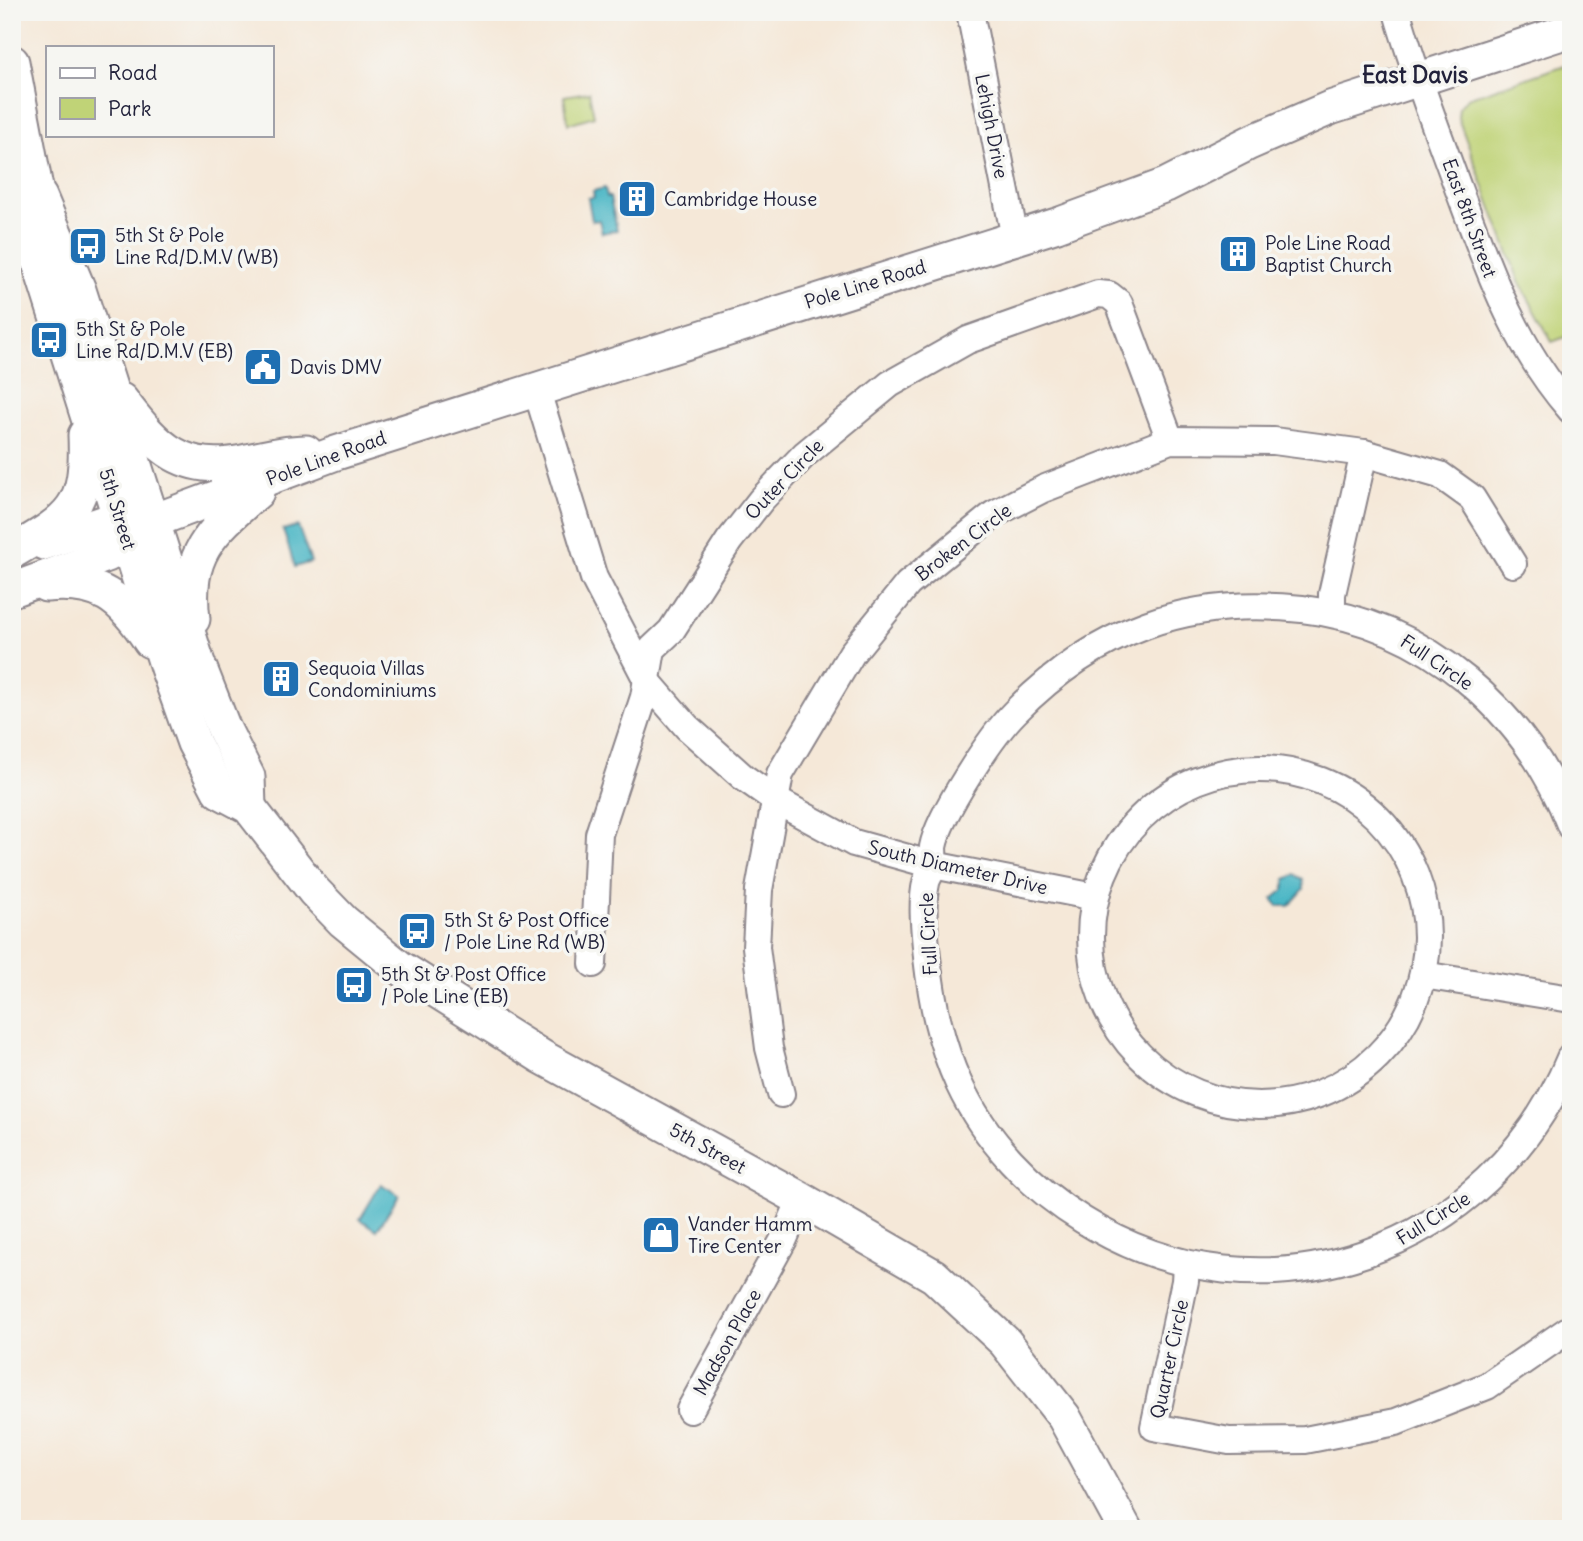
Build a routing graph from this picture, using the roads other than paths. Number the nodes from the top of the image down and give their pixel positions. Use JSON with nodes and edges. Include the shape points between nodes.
{"nodes":[{"id":1,"x":971,"y":12,"type":"edge"},
{"id":2,"x":1397,"y":12,"type":"edge"},
{"id":3,"x":1571,"y":30,"type":"edge"},
{"id":4,"x":12,"y":62,"type":"edge"},
{"id":5,"x":1418,"y":79,"type":"junction"},
{"id":6,"x":36,"y":188,"type":"junction"},
{"id":7,"x":1015,"y":238,"type":"junction"},
{"id":8,"x":107,"y":381,"type":"junction"},
{"id":9,"x":536,"y":388,"type":"junction"},
{"id":10,"x":85,"y":405,"type":"junction"},
{"id":11,"x":1571,"y":410,"type":"edge"},
{"id":12,"x":1170,"y":440,"type":"junction"},
{"id":13,"x":336,"y":453,"type":"junction"},
{"id":14,"x":1364,"y":453,"type":"junction"},
{"id":15,"x":273,"y":478,"type":"junction"},
{"id":16,"x":153,"y":521,"type":"junction"},
{"id":17,"x":125,"y":531,"type":"junction"},
{"id":18,"x":12,"y":553,"type":"edge"},
{"id":19,"x":1513,"y":564,"type":"dead end"},
{"id":20,"x":16,"y":589,"type":"edge"},
{"id":21,"x":1332,"y":612,"type":"junction"},
{"id":22,"x":183,"y":665,"type":"junction"},
{"id":23,"x":648,"y":682,"type":"junction"},
{"id":24,"x":777,"y":801,"type":"junction"},
{"id":25,"x":1571,"y":827,"type":"edge"},
{"id":26,"x":933,"y":865,"type":"junction"},
{"id":27,"x":1095,"y":897,"type":"junction"},
{"id":28,"x":593,"y":964,"type":"dead end"},
{"id":29,"x":1423,"y":975,"type":"junction"},
{"id":30,"x":1571,"y":999,"type":"edge"},
{"id":31,"x":1571,"y":1056,"type":"edge"},
{"id":32,"x":781,"y":1094,"type":"dead end"},
{"id":33,"x":802,"y":1199,"type":"junction"},
{"id":34,"x":1186,"y":1265,"type":"junction"},
{"id":35,"x":1571,"y":1328,"type":"edge"},
{"id":36,"x":690,"y":1410,"type":"dead end"},
{"id":37,"x":1125,"y":1529,"type":"edge"}],
"edges":[{"from":1,"to":7,"type":"street","name":"Lehigh Drive"},
{"from":2,"to":5,"type":"street","name":"East 8th Street"},
{"from":3,"to":5,"type":"main road","name":"Pole Line Road"},
{"from":4,"to":6,"type":"main road","name":"5th Street"},
{"from":5,"to":7,"type":"main road","name":"Pole Line Road","via":[[1330,108],[1131,199]]},
{"from":5,"to":11,"type":"street","name":"East 8th Street","via":[[1500,300],[1523,346]]},
{"from":6,"to":8,"type":"main road","name":"5th Street","via":[[74,277]]},
{"from":6,"to":10,"type":"main road","name":"5th Street","via":[[35,250]]},
{"from":7,"to":9,"type":"main road","name":"Pole Line Road"},
{"from":8,"to":13,"type":"main road","via":[[142,427],[162,447],[187,462],[225,465],[283,452]]},
{"from":8,"to":16,"type":"main road","name":"5th Street"},
{"from":9,"to":13,"type":"main road","name":"Pole Line Road"},
{"from":9,"to":23,"type":"street","name":"South Diameter Drive","via":[[594,578]]},
{"from":10,"to":17,"type":"main road","name":"5th Street"},
{"from":10,"to":18,"type":"main road","via":[[81,496],[50,530]]},
{"from":12,"to":14,"type":"street","name":"Broken Circle","via":[[1274,441]]},
{"from":12,"to":23,"type":"street","name":"Outer Circle","via":[[1119,303],[1109,295],[1098,294],[968,340],[890,384],[852,413],[761,500],[698,585],[671,631],[652,649]]},
{"from":12,"to":24,"type":"street","name":"Broken Circle","via":[[1095,467],[994,514],[908,584],[852,653],[780,774]]},
{"from":13,"to":15,"type":"main road","name":"Pole Line Road"},
{"from":14,"to":19,"type":"street","name":"Broken Circle","via":[[1451,482],[1472,498]]},
{"from":14,"to":21,"type":"street","via":[[1332,594]]},
{"from":15,"to":16,"type":"main road","name":"Pole Line Road"},
{"from":15,"to":22,"type":"main road","via":[[214,529],[195,562]]},
{"from":16,"to":17,"type":"main road","name":"Pole Line Road"},
{"from":16,"to":22,"type":"main road","name":"5th Street"},
{"from":17,"to":18,"type":"main road","name":"Pole Line Road"},
{"from":17,"to":20,"type":"main road","name":"Pole Line Road"},
{"from":17,"to":22,"type":"main road","name":"5th Street"},
{"from":20,"to":22,"type":"main road","via":[[79,584],[103,590]]},
{"from":21,"to":25,"type":"street","name":"Full Circle","via":[[1401,636],[1464,675],[1516,726],[1556,787]]},
{"from":21,"to":26,"type":"street","name":"Full Circle","via":[[1258,604],[1184,612],[1113,637],[1050,677],[997,730],[933,844]]},
{"from":22,"to":33,"type":"main road","name":"5th Street","via":[[194,743],[219,791],[248,807],[343,921],[399,967],[542,1057]]},
{"from":23,"to":24,"type":"street","name":"South Diameter Drive","via":[[687,727]]},
{"from":23,"to":28,"type":"street","name":"Outer Circle","via":[[599,834]]},
{"from":24,"to":26,"type":"street","name":"South Diameter Drive","via":[[855,843]]},
{"from":24,"to":32,"type":"street","name":"Broken Circle","via":[[759,890],[756,947],[769,1048]]},
{"from":26,"to":27,"type":"street","name":"South Diameter Drive"},
{"from":26,"to":34,"type":"street","name":"Full Circle","via":[[926,881],[925,940],[934,1014],[959,1085],[972,1106],[999,1148],[1052,1201],[1115,1240]]},
{"from":27,"to":29,"type":"street","via":[[1103,872],[1130,827],[1160,799],[1196,779],[1262,768],[1315,777],[1383,822],[1407,856],[1422,894],[1427,934]]},
{"from":27,"to":29,"type":"street","via":[[1090,929],[1092,962],[1100,994],[1118,1029],[1143,1059],[1164,1075],[1210,1099],[1249,1106],[1288,1103],[1326,1092],[1349,1079],[1388,1045],[1410,1012]]},
{"from":29,"to":30,"type":"street"},
{"from":31,"to":34,"type":"street","name":"Full Circle","via":[[1525,1140],[1473,1195],[1409,1237],[1337,1264],[1262,1273]]},
{"from":33,"to":36,"type":"street","name":"Madson Place"},
{"from":33,"to":37,"type":"main road","name":"5th Street","via":[[934,1276],[1004,1342],[1064,1417]]},
{"from":34,"to":35,"type":"street","name":"Quarter Circle","via":[[1154,1427],[1230,1441],[1305,1440],[1396,1422],[1487,1386]]}]}
